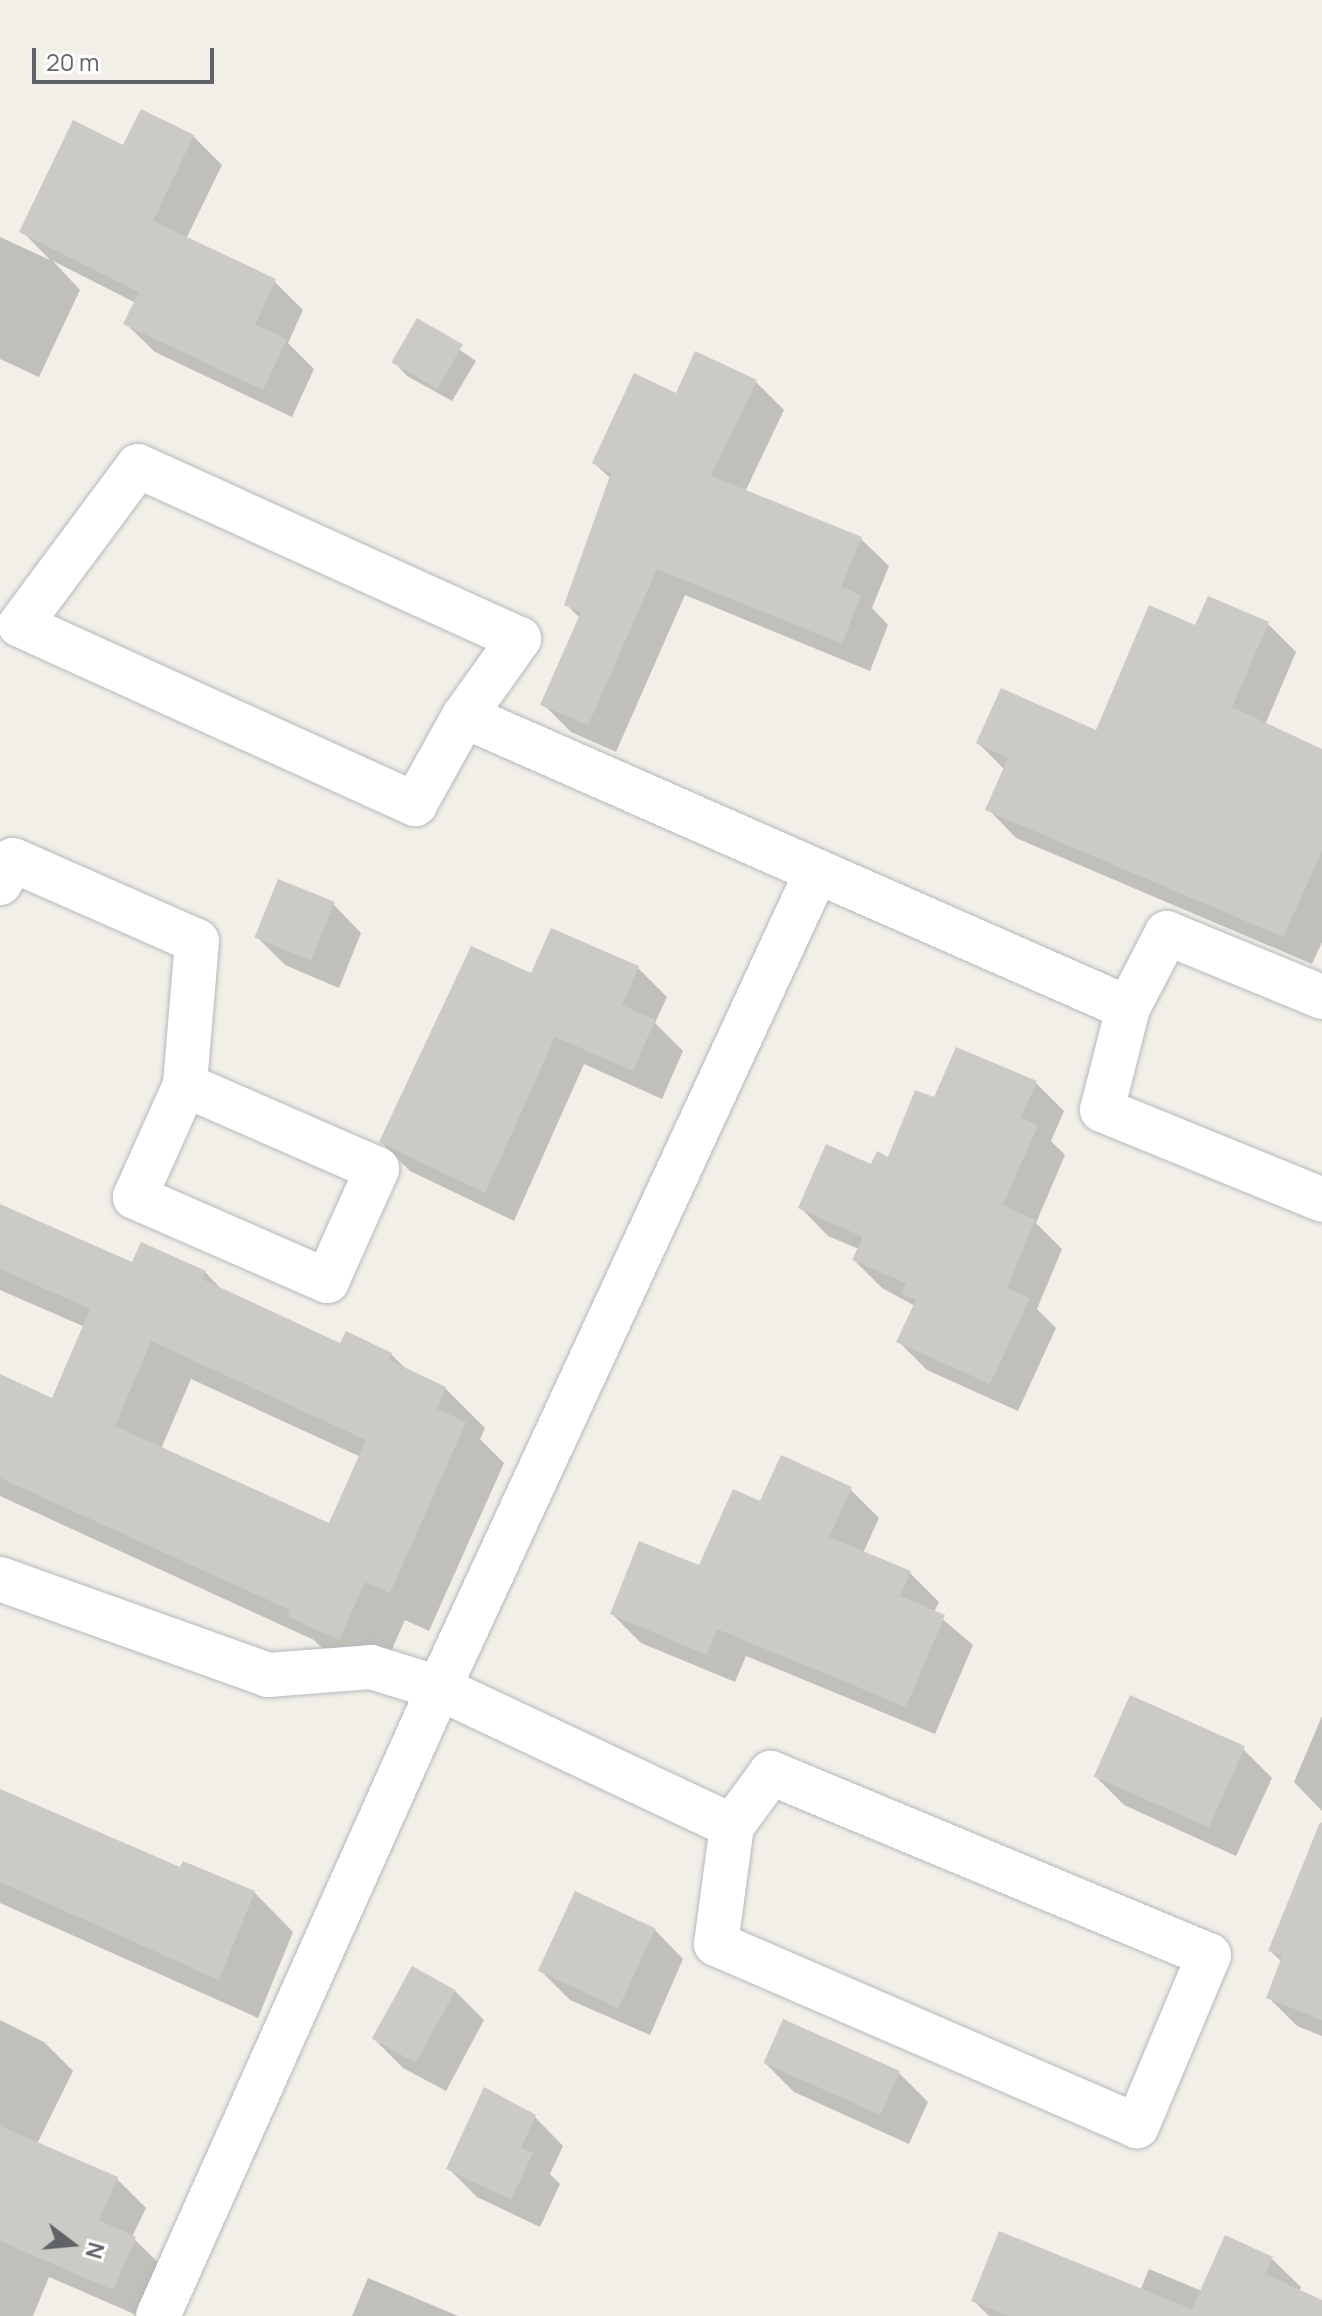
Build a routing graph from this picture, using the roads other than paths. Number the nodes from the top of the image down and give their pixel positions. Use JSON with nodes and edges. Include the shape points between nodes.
{"nodes":[{"id":1,"x":464,"y":716,"type":"junction"},
{"id":2,"x":817,"y":871,"type":"junction"},
{"id":3,"x":0,"y":883,"type":"edge"},
{"id":4,"x":1322,"y":997,"type":"edge"},
{"id":5,"x":1128,"y":1008,"type":"junction"},
{"id":6,"x":185,"y":1085,"type":"junction"},
{"id":7,"x":1322,"y":1200,"type":"edge"},
{"id":8,"x":0,"y":1579,"type":"edge"},
{"id":9,"x":439,"y":1688,"type":"junction"},
{"id":10,"x":732,"y":1826,"type":"junction"},
{"id":11,"x":158,"y":2316,"type":"edge"}],
"edges":[{"from":1,"to":1,"type":"street","via":[[415,804],[20,625],[138,466],[519,639]]},
{"from":1,"to":2,"type":"street"},
{"from":2,"to":5,"type":"street"},
{"from":2,"to":9,"type":"street"},
{"from":3,"to":6,"type":"street","via":[[13,860],[197,941]]},
{"from":4,"to":5,"type":"street","via":[[1167,933]]},
{"from":5,"to":7,"type":"street","via":[[1102,1110]]},
{"from":6,"to":6,"type":"street","via":[[377,1169],[327,1281],[135,1197]]},
{"from":8,"to":9,"type":"street","via":[[268,1675],[371,1667]]},
{"from":9,"to":10,"type":"street"},
{"from":9,"to":11,"type":"street"},
{"from":10,"to":10,"type":"street","via":[[771,1773],[1209,1955],[1137,2126],[716,1944]]}]}
